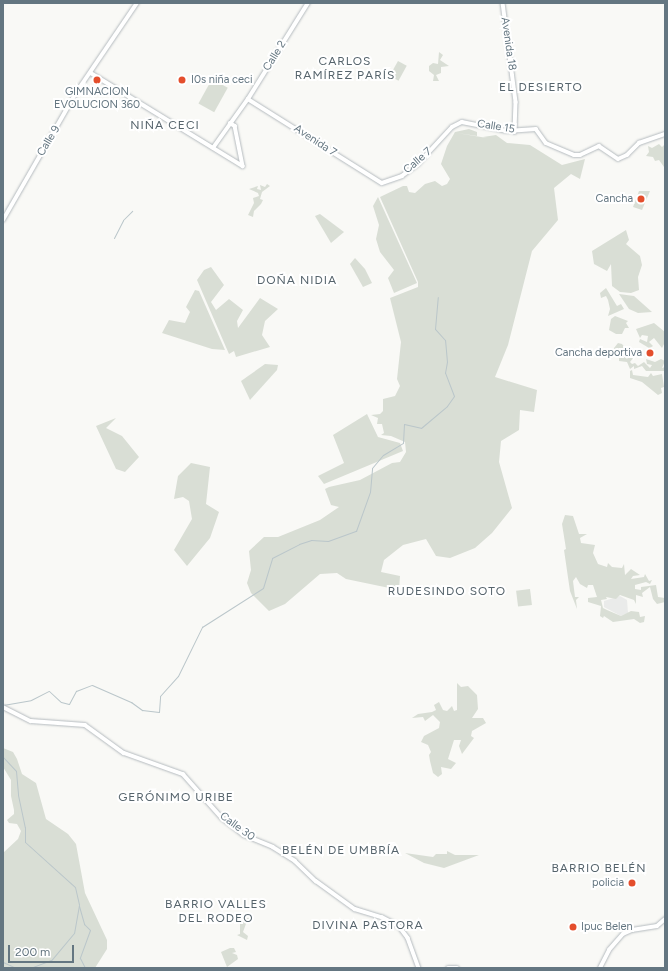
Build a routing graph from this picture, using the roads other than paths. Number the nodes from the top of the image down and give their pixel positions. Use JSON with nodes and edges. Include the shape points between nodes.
{"nodes":[{"id":1,"x":138,"y":3,"type":"edge"},
{"id":2,"x":308,"y":3,"type":"edge"},
{"id":3,"x":503,"y":3,"type":"edge"},
{"id":4,"x":91,"y":73,"type":"junction"},
{"id":5,"x":248,"y":99,"type":"junction"},
{"id":6,"x":230,"y":123,"type":"junction"},
{"id":7,"x":449,"y":130,"type":"joint"},
{"id":8,"x":514,"y":132,"type":"junction"},
{"id":9,"x":665,"y":134,"type":"edge"},
{"id":10,"x":213,"y":148,"type":"junction"},
{"id":11,"x":382,"y":183,"type":"joint"},
{"id":12,"x":3,"y":220,"type":"edge"},
{"id":13,"x":3,"y":707,"type":"edge"},
{"id":14,"x":665,"y":919,"type":"edge"},
{"id":15,"x":420,"y":968,"type":"edge"},
{"id":16,"x":448,"y":968,"type":"edge"},
{"id":17,"x":457,"y":968,"type":"edge"},
{"id":18,"x":600,"y":968,"type":"edge"}],
"edges":[{"from":1,"to":4,"type":"main road","name":"Calle 9"},
{"from":2,"to":5,"type":"main road","name":"Calle 2"},
{"from":3,"to":8,"type":"main road","name":"Avenida 18","via":[[516,102]]},
{"from":4,"to":10,"type":"main road"},
{"from":4,"to":12,"type":"main road","name":"Calle 9","via":[[76,93]]},
{"from":5,"to":6,"type":"main road","name":"Calle 2"},
{"from":5,"to":11,"type":"main road","name":"Avenida 7"},
{"from":6,"to":10,"type":"main road","name":"Calle 2"},
{"from":6,"to":10,"type":"main road","via":[[234,126],[243,166]]},
{"from":7,"to":8,"type":"main road","name":"Calle 15","via":[[465,122]]},
{"from":7,"to":11,"type":"main road","name":"Calle 7","via":[[418,164],[402,176]]},
{"from":8,"to":9,"type":"main road","name":"Calle 15","via":[[536,129],[546,143],[574,155],[580,155],[598,146],[618,159],[627,155],[637,144]]},
{"from":13,"to":15,"type":"main road","name":"Calle 30","via":[[31,720],[84,724],[124,753],[183,774],[222,818],[244,835],[273,847],[295,861],[316,881],[356,909],[395,924],[406,934]]},
{"from":14,"to":18,"type":"main road","via":[[651,928],[629,931],[614,940]]},
{"from":16,"to":17,"type":"main road"}]}
